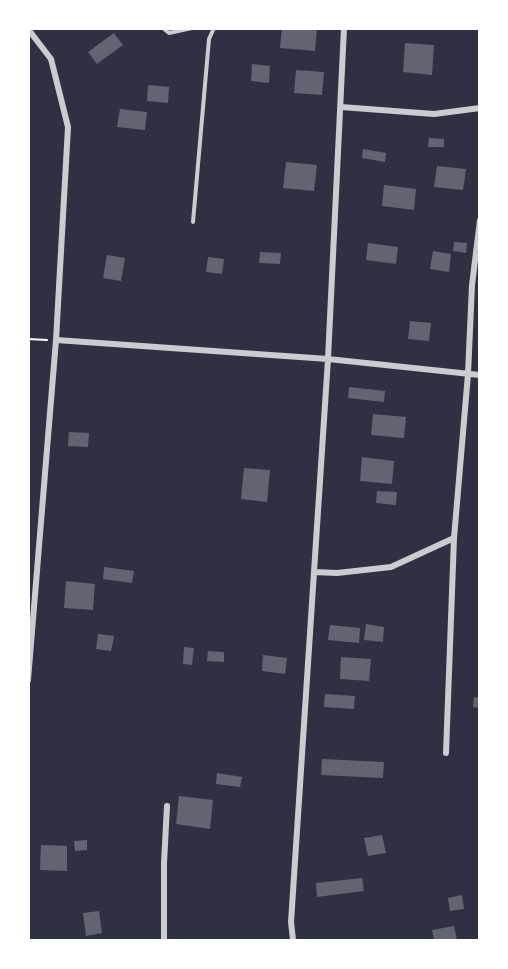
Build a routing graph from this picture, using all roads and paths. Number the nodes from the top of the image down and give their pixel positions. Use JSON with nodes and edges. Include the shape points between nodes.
{"nodes":[{"id":1,"x":163,"y":28,"type":"edge"},
{"id":2,"x":192,"y":28,"type":"edge"},
{"id":3,"x":214,"y":28,"type":"edge"},
{"id":4,"x":344,"y":28,"type":"edge"},
{"id":5,"x":28,"y":29,"type":"edge"},
{"id":6,"x":341,"y":107,"type":"junction"},
{"id":7,"x":480,"y":108,"type":"edge"},
{"id":8,"x":480,"y":220,"type":"edge"},
{"id":9,"x":193,"y":222,"type":"dead end"},
{"id":10,"x":28,"y":339,"type":"edge"},
{"id":11,"x":56,"y":340,"type":"junction"},
{"id":12,"x":328,"y":358,"type":"junction"},
{"id":13,"x":468,"y":374,"type":"junction"},
{"id":14,"x":480,"y":375,"type":"edge"},
{"id":15,"x":454,"y":538,"type":"junction"},
{"id":16,"x":314,"y":572,"type":"junction"},
{"id":17,"x":28,"y":680,"type":"edge"},
{"id":18,"x":446,"y":753,"type":"dead end"},
{"id":19,"x":167,"y":806,"type":"dead end"},
{"id":20,"x":164,"y":940,"type":"edge"},
{"id":21,"x":293,"y":940,"type":"edge"}],
"edges":[{"from":1,"to":2,"type":"lane","via":[[169,33]]},
{"from":3,"to":9,"type":"lane","via":[[209,39]]},
{"from":4,"to":6,"type":"street"},
{"from":5,"to":11,"type":"street","via":[[51,59],[68,127]]},
{"from":6,"to":7,"type":"street","via":[[434,114]]},
{"from":6,"to":12,"type":"street"},
{"from":8,"to":13,"type":"street"},
{"from":10,"to":11,"type":"path"},
{"from":11,"to":12,"type":"street"},
{"from":11,"to":17,"type":"street"},
{"from":12,"to":13,"type":"street"},
{"from":12,"to":16,"type":"street"},
{"from":13,"to":14,"type":"street"},
{"from":13,"to":15,"type":"street"},
{"from":15,"to":16,"type":"street","via":[[391,567]]},
{"from":15,"to":18,"type":"street"},
{"from":16,"to":21,"type":"street","via":[[291,922]]},
{"from":19,"to":20,"type":"street"}]}
